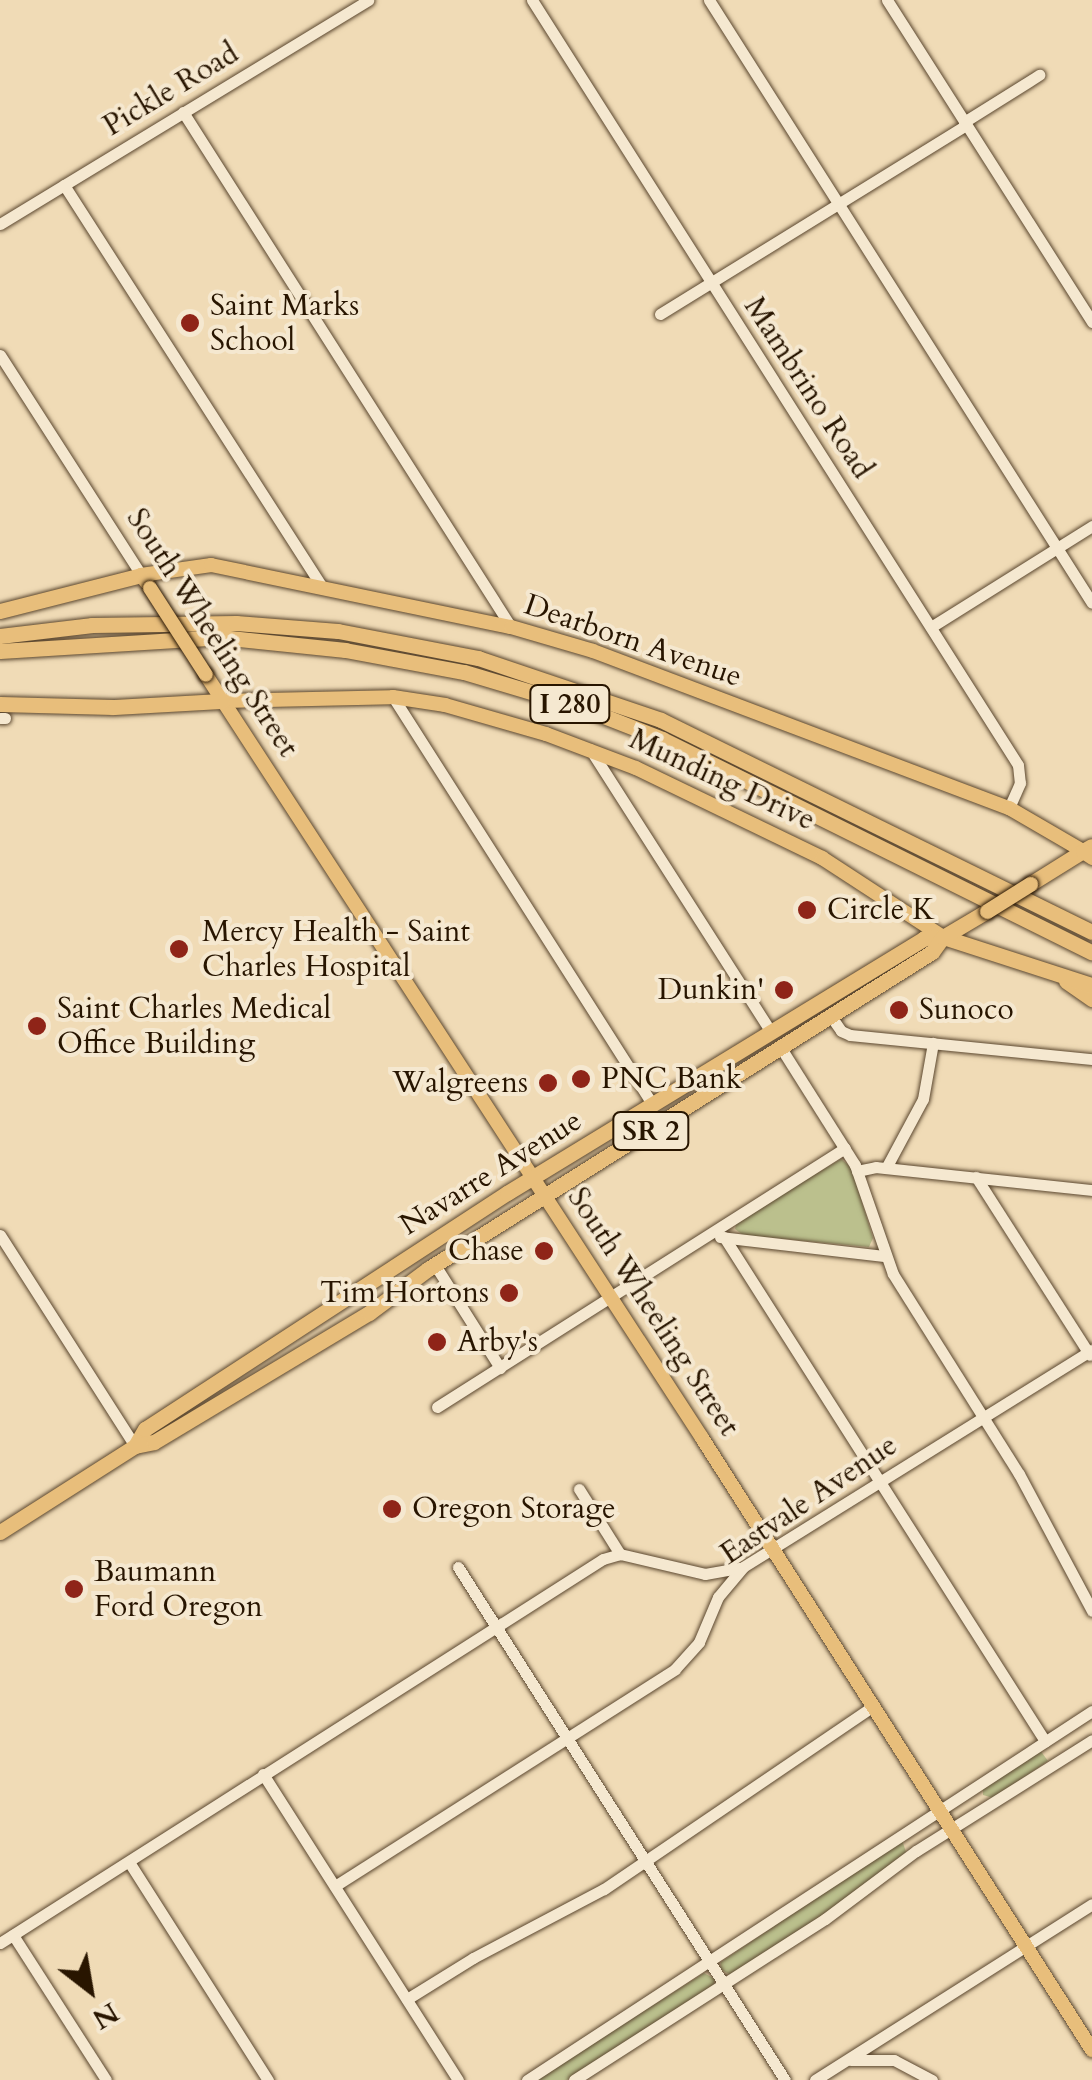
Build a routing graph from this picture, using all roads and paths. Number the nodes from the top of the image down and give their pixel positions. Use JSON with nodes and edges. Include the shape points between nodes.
{"nodes":[{"id":1,"x":368,"y":0,"type":"edge"},
{"id":2,"x":532,"y":0,"type":"edge"},
{"id":3,"x":709,"y":0,"type":"edge"},
{"id":4,"x":887,"y":0,"type":"edge"},
{"id":5,"x":1039,"y":75,"type":"dead end"},
{"id":6,"x":183,"y":112,"type":"junction"},
{"id":7,"x":965,"y":124,"type":"junction"},
{"id":8,"x":64,"y":185,"type":"junction"},
{"id":9,"x":837,"y":204,"type":"junction"},
{"id":10,"x":0,"y":224,"type":"edge"},
{"id":11,"x":710,"y":281,"type":"junction"},
{"id":12,"x":660,"y":314,"type":"dead end"},
{"id":13,"x":1092,"y":322,"type":"edge"},
{"id":14,"x":0,"y":355,"type":"edge"},
{"id":15,"x":1092,"y":526,"type":"edge"},
{"id":16,"x":1057,"y":548,"type":"junction"},
{"id":17,"x":146,"y":581,"type":"junction"},
{"id":18,"x":321,"y":586,"type":"junction"},
{"id":19,"x":1092,"y":603,"type":"edge"},
{"id":20,"x":0,"y":611,"type":"edge"},
{"id":21,"x":512,"y":627,"type":"junction"},
{"id":22,"x":931,"y":627,"type":"junction"},
{"id":23,"x":0,"y":636,"type":"edge"},
{"id":24,"x":0,"y":651,"type":"edge"},
{"id":25,"x":393,"y":698,"type":"junction"},
{"id":26,"x":222,"y":701,"type":"junction"},
{"id":27,"x":2,"y":713,"type":"edge"},
{"id":28,"x":590,"y":749,"type":"junction"},
{"id":29,"x":1009,"y":808,"type":"junction"},
{"id":30,"x":1089,"y":852,"type":"edge"},
{"id":31,"x":1092,"y":932,"type":"edge"},
{"id":32,"x":942,"y":937,"type":"junction"},
{"id":33,"x":1092,"y":952,"type":"edge"},
{"id":34,"x":886,"y":961,"type":"junction"},
{"id":35,"x":1063,"y":978,"type":"junction"},
{"id":36,"x":1092,"y":985,"type":"edge"},
{"id":37,"x":1092,"y":999,"type":"edge"},
{"id":38,"x":826,"y":1008,"type":"junction"},
{"id":39,"x":810,"y":1030,"type":"junction"},
{"id":40,"x":770,"y":1032,"type":"junction"},
{"id":41,"x":934,"y":1043,"type":"junction"},
{"id":42,"x":782,"y":1047,"type":"junction"},
{"id":43,"x":1092,"y":1060,"type":"edge"},
{"id":44,"x":653,"y":1105,"type":"junction"},
{"id":45,"x":845,"y":1148,"type":"junction"},
{"id":46,"x":886,"y":1168,"type":"junction"},
{"id":47,"x":858,"y":1170,"type":"junction"},
{"id":48,"x":976,"y":1177,"type":"junction"},
{"id":49,"x":533,"y":1178,"type":"junction"},
{"id":50,"x":1092,"y":1190,"type":"edge"},
{"id":51,"x":546,"y":1197,"type":"junction"},
{"id":52,"x":0,"y":1235,"type":"edge"},
{"id":53,"x":704,"y":1236,"type":"junction"},
{"id":54,"x":724,"y":1238,"type":"junction"},
{"id":55,"x":416,"y":1251,"type":"junction"},
{"id":56,"x":884,"y":1256,"type":"junction"},
{"id":57,"x":435,"y":1265,"type":"junction"},
{"id":58,"x":608,"y":1294,"type":"junction"},
{"id":59,"x":319,"y":1342,"type":"junction"},
{"id":60,"x":1091,"y":1354,"type":"edge"},
{"id":61,"x":260,"y":1356,"type":"junction"},
{"id":62,"x":500,"y":1368,"type":"junction"},
{"id":63,"x":437,"y":1407,"type":"dead end"},
{"id":64,"x":208,"y":1409,"type":"junction"},
{"id":65,"x":984,"y":1417,"type":"junction"},
{"id":66,"x":134,"y":1446,"type":"junction"},
{"id":67,"x":879,"y":1482,"type":"junction"},
{"id":68,"x":580,"y":1489,"type":"dead end"},
{"id":69,"x":0,"y":1532,"type":"edge"},
{"id":70,"x":772,"y":1548,"type":"junction"},
{"id":71,"x":620,"y":1554,"type":"junction"},
{"id":72,"x":458,"y":1567,"type":"dead end"},
{"id":73,"x":743,"y":1567,"type":"junction"},
{"id":74,"x":1092,"y":1610,"type":"edge"},
{"id":75,"x":496,"y":1626,"type":"junction"},
{"id":76,"x":873,"y":1706,"type":"junction"},
{"id":77,"x":1092,"y":1711,"type":"edge"},
{"id":78,"x":567,"y":1738,"type":"junction"},
{"id":79,"x":1092,"y":1740,"type":"edge"},
{"id":80,"x":1044,"y":1741,"type":"junction"},
{"id":81,"x":1057,"y":1762,"type":"junction"},
{"id":82,"x":263,"y":1774,"type":"junction"},
{"id":83,"x":973,"y":1786,"type":"junction"},
{"id":84,"x":938,"y":1808,"type":"junction"},
{"id":85,"x":986,"y":1808,"type":"junction"},
{"id":86,"x":950,"y":1829,"type":"junction"},
{"id":87,"x":903,"y":1831,"type":"junction"},
{"id":88,"x":916,"y":1852,"type":"junction"},
{"id":89,"x":128,"y":1862,"type":"junction"},
{"id":90,"x":646,"y":1862,"type":"junction"},
{"id":91,"x":335,"y":1886,"type":"junction"},
{"id":92,"x":1092,"y":1904,"type":"edge"},
{"id":93,"x":13,"y":1935,"type":"junction"},
{"id":94,"x":0,"y":1943,"type":"edge"},
{"id":95,"x":1026,"y":1946,"type":"junction"},
{"id":96,"x":711,"y":1964,"type":"junction"},
{"id":97,"x":724,"y":1984,"type":"junction"},
{"id":98,"x":407,"y":1999,"type":"junction"},
{"id":99,"x":898,"y":2026,"type":"junction"},
{"id":100,"x":1092,"y":2050,"type":"edge"},
{"id":101,"x":842,"y":2063,"type":"junction"},
{"id":102,"x":902,"y":2064,"type":"junction"},
{"id":103,"x":106,"y":2080,"type":"edge"},
{"id":104,"x":268,"y":2080,"type":"edge"},
{"id":105,"x":458,"y":2080,"type":"edge"},
{"id":106,"x":527,"y":2080,"type":"edge"},
{"id":107,"x":574,"y":2080,"type":"edge"},
{"id":108,"x":785,"y":2080,"type":"edge"},
{"id":109,"x":815,"y":2080,"type":"edge"},
{"id":110,"x":932,"y":2080,"type":"edge"}],
"edges":[{"from":1,"to":6,"type":"street","name":"Pickle Road"},
{"from":2,"to":11,"type":"street","name":"Mambrino Road"},
{"from":3,"to":9,"type":"street"},
{"from":4,"to":7,"type":"street"},
{"from":5,"to":7,"type":"street"},
{"from":6,"to":8,"type":"street","name":"Pickle Road"},
{"from":6,"to":21,"type":"street"},
{"from":7,"to":9,"type":"street"},
{"from":7,"to":13,"type":"street"},
{"from":8,"to":10,"type":"street","name":"Pickle Road"},
{"from":8,"to":18,"type":"street"},
{"from":9,"to":11,"type":"street"},
{"from":9,"to":16,"type":"street"},
{"from":11,"to":12,"type":"street"},
{"from":11,"to":22,"type":"street","name":"Mambrino Road"},
{"from":14,"to":17,"type":"street","name":"South Wheeling Street"},
{"from":15,"to":16,"type":"street"},
{"from":16,"to":19,"type":"street"},
{"from":16,"to":22,"type":"street"},
{"from":17,"to":18,"type":"main road","name":"Dearborn Avenue","via":[[212,566]]},
{"from":17,"to":20,"type":"highway"},
{"from":17,"to":26,"type":"main road","name":"South Wheeling Street","bridge":true},
{"from":18,"to":21,"type":"main road","name":"Dearborn Avenue"},
{"from":21,"to":29,"type":"main road","name":"Dearborn Avenue"},
{"from":22,"to":29,"type":"street","name":"Mambrino Road","via":[[1020,771]]},
{"from":23,"to":31,"type":"highway","number":"I 280","via":[[109,624],[236,623],[338,630],[478,658],[660,720]]},
{"from":24,"to":33,"type":"highway","number":"I 280","via":[[220,637],[464,672],[662,739]]},
{"from":25,"to":26,"type":"main road","name":"Munding Drive"},
{"from":25,"to":28,"type":"main road","name":"Munding Drive","via":[[444,705]]},
{"from":25,"to":44,"type":"street"},
{"from":26,"to":27,"type":"highway"},
{"from":26,"to":49,"type":"main road","name":"South Wheeling Street"},
{"from":28,"to":32,"type":"main road","name":"Munding Drive","via":[[822,858]]},
{"from":28,"to":40,"type":"street"},
{"from":29,"to":30,"type":"main road","name":"Dearborn Avenue"},
{"from":30,"to":32,"type":"highway","name":"Navarre Avenue","number":"SR 2","bridge":true},
{"from":32,"to":34,"type":"highway","name":"Navarre Avenue","number":"SR 2","via":[[924,938]]},
{"from":32,"to":35,"type":"highway"},
{"from":32,"to":38,"type":"highway","name":"Navarre Avenue","number":"SR 2","via":[[932,952]]},
{"from":34,"to":38,"type":"highway","name":"Navarre Avenue","number":"SR 2"},
{"from":34,"to":39,"type":"highway","via":[[886,971],[833,1005]]},
{"from":35,"to":36,"type":"highway"},
{"from":35,"to":37,"type":"highway"},
{"from":38,"to":39,"type":"highway","name":"Navarre Avenue","number":"SR 2"},
{"from":38,"to":40,"type":"highway","name":"Navarre Avenue","number":"SR 2"},
{"from":38,"to":41,"type":"street","via":[[843,1033]]},
{"from":38,"to":42,"type":"highway","via":[[781,1035]]},
{"from":39,"to":42,"type":"highway","name":"Navarre Avenue","number":"SR 2"},
{"from":40,"to":44,"type":"highway","name":"Navarre Avenue","number":"SR 2"},
{"from":41,"to":43,"type":"street"},
{"from":41,"to":46,"type":"street","via":[[923,1099]]},
{"from":42,"to":45,"type":"street"},
{"from":42,"to":51,"type":"highway","name":"Navarre Avenue","number":"SR 2"},
{"from":44,"to":49,"type":"highway","name":"Navarre Avenue","number":"SR 2"},
{"from":45,"to":47,"type":"street"},
{"from":45,"to":53,"type":"street"},
{"from":46,"to":47,"type":"street"},
{"from":46,"to":48,"type":"street"},
{"from":47,"to":56,"type":"street"},
{"from":48,"to":50,"type":"street"},
{"from":48,"to":60,"type":"street"},
{"from":49,"to":51,"type":"main road","name":"South Wheeling Street"},
{"from":49,"to":55,"type":"highway","name":"Navarre Avenue","number":"SR 2"},
{"from":51,"to":57,"type":"highway","name":"Navarre Avenue","number":"SR 2"},
{"from":51,"to":58,"type":"main road","name":"South Wheeling Street"},
{"from":52,"to":66,"type":"street"},
{"from":53,"to":54,"type":"street"},
{"from":53,"to":58,"type":"street"},
{"from":54,"to":56,"type":"street"},
{"from":54,"to":67,"type":"street"},
{"from":55,"to":59,"type":"highway","via":[[396,1275],[316,1328]]},
{"from":55,"to":61,"type":"highway","name":"Navarre Avenue","number":"SR 2"},
{"from":56,"to":65,"type":"street"},
{"from":57,"to":59,"type":"highway","name":"Navarre Avenue","number":"SR 2"},
{"from":57,"to":62,"type":"street"},
{"from":58,"to":62,"type":"street"},
{"from":58,"to":70,"type":"main road","name":"South Wheeling Street"},
{"from":59,"to":64,"type":"highway","name":"Navarre Avenue","number":"SR 2"},
{"from":60,"to":65,"type":"street","name":"Eastvale Avenue"},
{"from":61,"to":64,"type":"highway","via":[[258,1368]]},
{"from":61,"to":66,"type":"highway","name":"Navarre Avenue","number":"SR 2","via":[[145,1429]]},
{"from":62,"to":63,"type":"street"},
{"from":64,"to":66,"type":"highway","name":"Navarre Avenue","number":"SR 2","via":[[154,1442]]},
{"from":65,"to":67,"type":"street","name":"Eastvale Avenue"},
{"from":65,"to":74,"type":"street"},
{"from":66,"to":69,"type":"highway","name":"Navarre Avenue","number":"SR 2"},
{"from":67,"to":70,"type":"street","name":"Eastvale Avenue"},
{"from":67,"to":80,"type":"street"},
{"from":68,"to":71,"type":"street"},
{"from":70,"to":73,"type":"street","name":"Eastvale Avenue"},
{"from":70,"to":76,"type":"main road","name":"South Wheeling Street"},
{"from":71,"to":73,"type":"street","via":[[705,1574]]},
{"from":71,"to":75,"type":"street"},
{"from":72,"to":75,"type":"street"},
{"from":73,"to":78,"type":"street","name":"Eastvale Avenue","via":[[723,1588],[704,1634],[682,1664]]},
{"from":75,"to":78,"type":"street"},
{"from":75,"to":82,"type":"street"},
{"from":76,"to":84,"type":"main road","name":"South Wheeling Street"},
{"from":76,"to":90,"type":"street"},
{"from":77,"to":80,"type":"street"},
{"from":78,"to":90,"type":"street"},
{"from":78,"to":91,"type":"street","name":"Eastvale Avenue"},
{"from":79,"to":81,"type":"street"},
{"from":80,"to":81,"type":"street"},
{"from":80,"to":83,"type":"street"},
{"from":81,"to":85,"type":"street"},
{"from":82,"to":89,"type":"street"},
{"from":82,"to":91,"type":"street"},
{"from":83,"to":84,"type":"street"},
{"from":83,"to":85,"type":"street"},
{"from":84,"to":86,"type":"main road","name":"South Wheeling Street"},
{"from":84,"to":87,"type":"street"},
{"from":85,"to":86,"type":"street"},
{"from":86,"to":88,"type":"street"},
{"from":86,"to":95,"type":"main road","name":"South Wheeling Street"},
{"from":87,"to":88,"type":"street"},
{"from":87,"to":96,"type":"street"},
{"from":88,"to":97,"type":"street"},
{"from":89,"to":93,"type":"street"},
{"from":89,"to":104,"type":"street"},
{"from":90,"to":96,"type":"street"},
{"from":90,"to":98,"type":"street"},
{"from":91,"to":98,"type":"street"},
{"from":92,"to":95,"type":"street"},
{"from":93,"to":94,"type":"street"},
{"from":93,"to":103,"type":"street"},
{"from":95,"to":99,"type":"street"},
{"from":95,"to":100,"type":"main road","name":"South Wheeling Street"},
{"from":96,"to":97,"type":"street"},
{"from":96,"to":106,"type":"street"},
{"from":97,"to":107,"type":"street"},
{"from":97,"to":108,"type":"street"},
{"from":98,"to":105,"type":"street"},
{"from":99,"to":101,"type":"street"},
{"from":99,"to":102,"type":"street","via":[[891,2050]]},
{"from":101,"to":102,"type":"street","via":[[874,2056]]},
{"from":101,"to":109,"type":"street"},
{"from":102,"to":110,"type":"street"}]}
